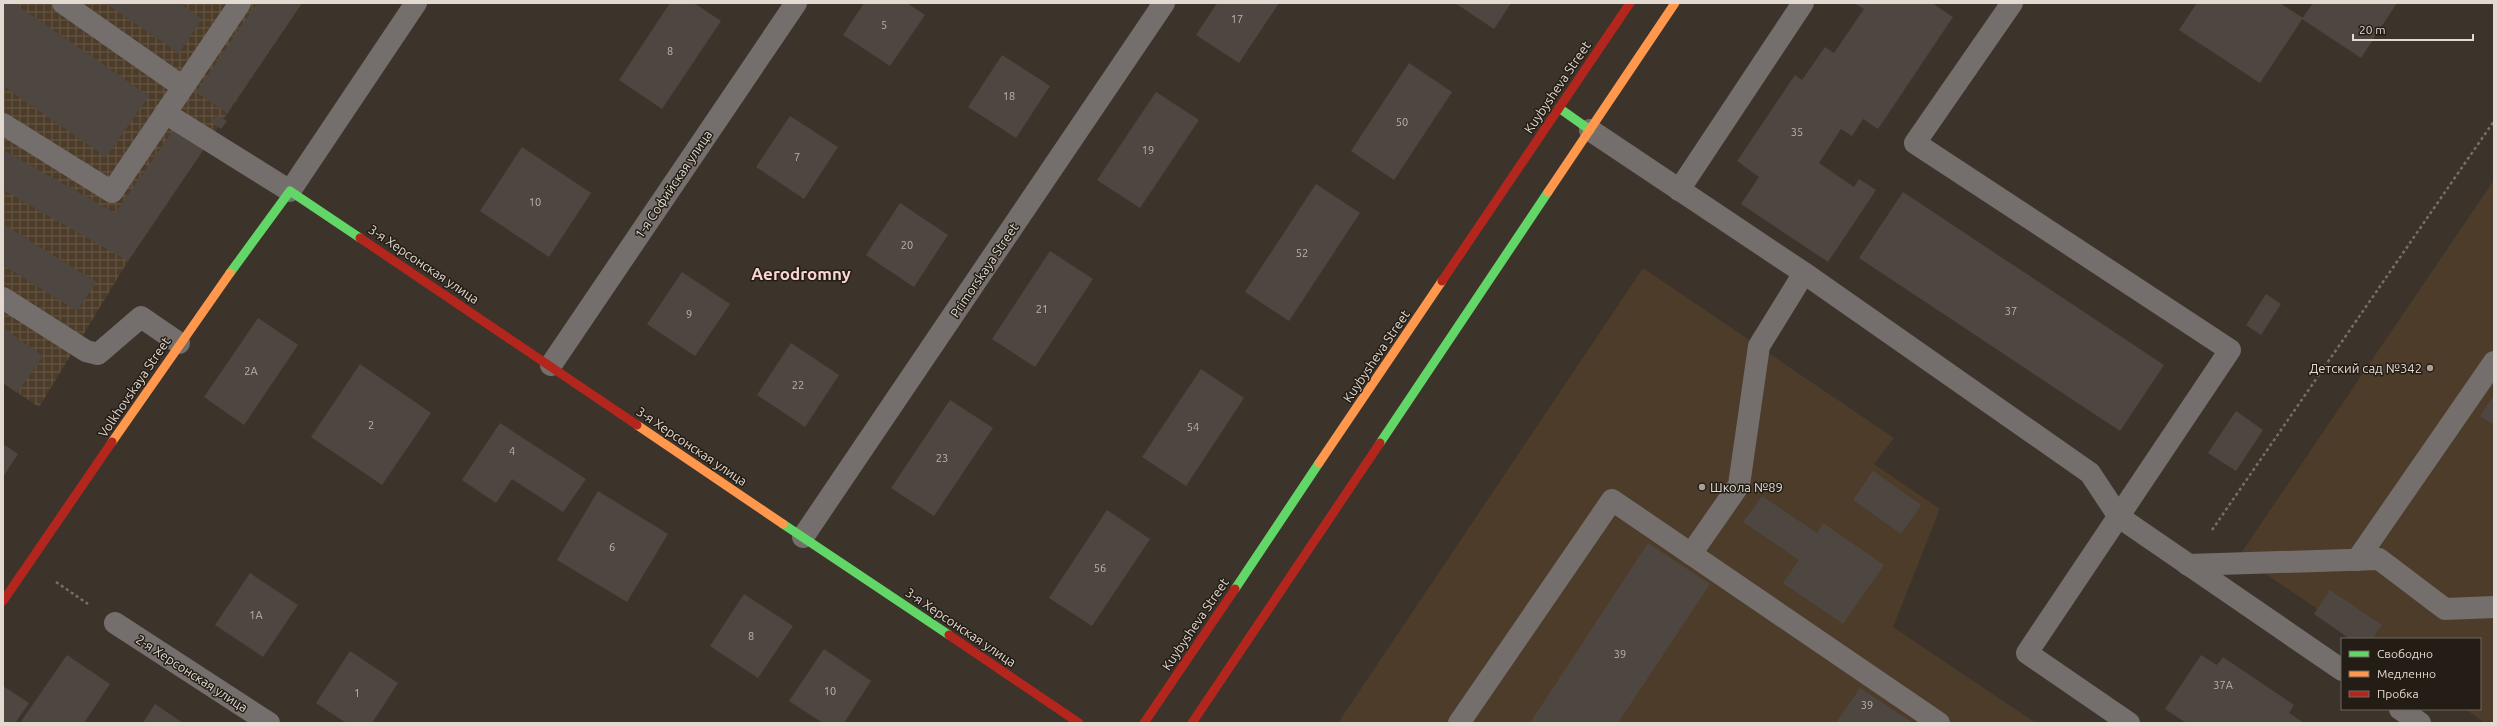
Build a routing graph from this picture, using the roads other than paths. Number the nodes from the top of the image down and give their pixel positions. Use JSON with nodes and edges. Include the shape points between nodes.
{"nodes":[{"id":1,"x":63,"y":3,"type":"edge"},
{"id":2,"x":416,"y":3,"type":"edge"},
{"id":3,"x":796,"y":3,"type":"edge"},
{"id":4,"x":1164,"y":3,"type":"edge"},
{"id":5,"x":1630,"y":3,"type":"edge"},
{"id":6,"x":1675,"y":3,"type":"edge"},
{"id":7,"x":1803,"y":3,"type":"edge"},
{"id":8,"x":2012,"y":3,"type":"edge"},
{"id":9,"x":233,"y":5,"type":"edge"},
{"id":10,"x":183,"y":87,"type":"junction"},
{"id":11,"x":1559,"y":108,"type":"junction"},
{"id":12,"x":165,"y":113,"type":"junction"},
{"id":13,"x":3,"y":124,"type":"edge"},
{"id":14,"x":1590,"y":130,"type":"junction"},
{"id":15,"x":290,"y":190,"type":"junction"},
{"id":16,"x":1679,"y":190,"type":"junction"},
{"id":17,"x":1804,"y":273,"type":"junction"},
{"id":18,"x":3,"y":298,"type":"edge"},
{"id":19,"x":178,"y":343,"type":"junction"},
{"id":20,"x":2494,"y":362,"type":"edge"},
{"id":21,"x":551,"y":365,"type":"junction"},
{"id":22,"x":2119,"y":517,"type":"junction"},
{"id":23,"x":803,"y":537,"type":"junction"},
{"id":24,"x":1691,"y":554,"type":"junction"},
{"id":25,"x":2357,"y":560,"type":"junction"},
{"id":26,"x":2188,"y":565,"type":"junction"},
{"id":27,"x":3,"y":601,"type":"edge"},
{"id":28,"x":2494,"y":607,"type":"edge"},
{"id":29,"x":115,"y":623,"type":"road end"},
{"id":30,"x":2341,"y":669,"type":"edge"},
{"id":31,"x":2401,"y":710,"type":"edge"},
{"id":32,"x":269,"y":723,"type":"edge"},
{"id":33,"x":1079,"y":723,"type":"edge"},
{"id":34,"x":1144,"y":723,"type":"edge"},
{"id":35,"x":1192,"y":723,"type":"edge"},
{"id":36,"x":1459,"y":723,"type":"edge"},
{"id":37,"x":1939,"y":723,"type":"edge"},
{"id":38,"x":2129,"y":723,"type":"edge"},
{"id":39,"x":2420,"y":723,"type":"edge"}],
"edges":[{"from":1,"to":10,"type":"street"},
{"from":2,"to":15,"type":"street"},
{"from":3,"to":21,"type":"street","name":"1-я Софийская улица"},
{"from":4,"to":23,"type":"street","name":"Primorskaya Street"},
{"from":5,"to":11,"type":"main road","name":"Kuybysheva Street"},
{"from":6,"to":14,"type":"main road"},
{"from":7,"to":16,"type":"street"},
{"from":8,"to":22,"type":"street","via":[[1915,143],[2230,350]]},
{"from":9,"to":10,"type":"street"},
{"from":10,"to":12,"type":"street"},
{"from":11,"to":14,"type":"main road"},
{"from":11,"to":34,"type":"main road","name":"Kuybysheva Street"},
{"from":12,"to":13,"type":"street","via":[[112,192]]},
{"from":12,"to":15,"type":"street"},
{"from":14,"to":16,"type":"street"},
{"from":14,"to":35,"type":"main road"},
{"from":15,"to":19,"type":"main road","name":"Volkhovskaya Street"},
{"from":15,"to":21,"type":"main road","name":"3-я Херсонская улица"},
{"from":16,"to":17,"type":"street"},
{"from":17,"to":22,"type":"street","via":[[2090,473]]},
{"from":17,"to":24,"type":"street","via":[[1759,346],[1739,485]]},
{"from":18,"to":19,"type":"street","via":[[86,351],[98,354],[141,317]]},
{"from":19,"to":27,"type":"main road","name":"Volkhovskaya Street"},
{"from":20,"to":25,"type":"street"},
{"from":21,"to":23,"type":"main road","name":"3-я Херсонская улица"},
{"from":22,"to":26,"type":"street"},
{"from":22,"to":38,"type":"street","via":[[2027,653]]},
{"from":23,"to":33,"type":"main road","name":"3-я Херсонская улица"},
{"from":24,"to":36,"type":"street","via":[[1612,500]]},
{"from":24,"to":37,"type":"street"},
{"from":25,"to":26,"type":"street"},
{"from":25,"to":28,"type":"street","via":[[2378,559],[2445,609]]},
{"from":26,"to":30,"type":"street"},
{"from":29,"to":32,"type":"street","name":"2-я Херсонская улица"},
{"from":31,"to":39,"type":"street"}]}
